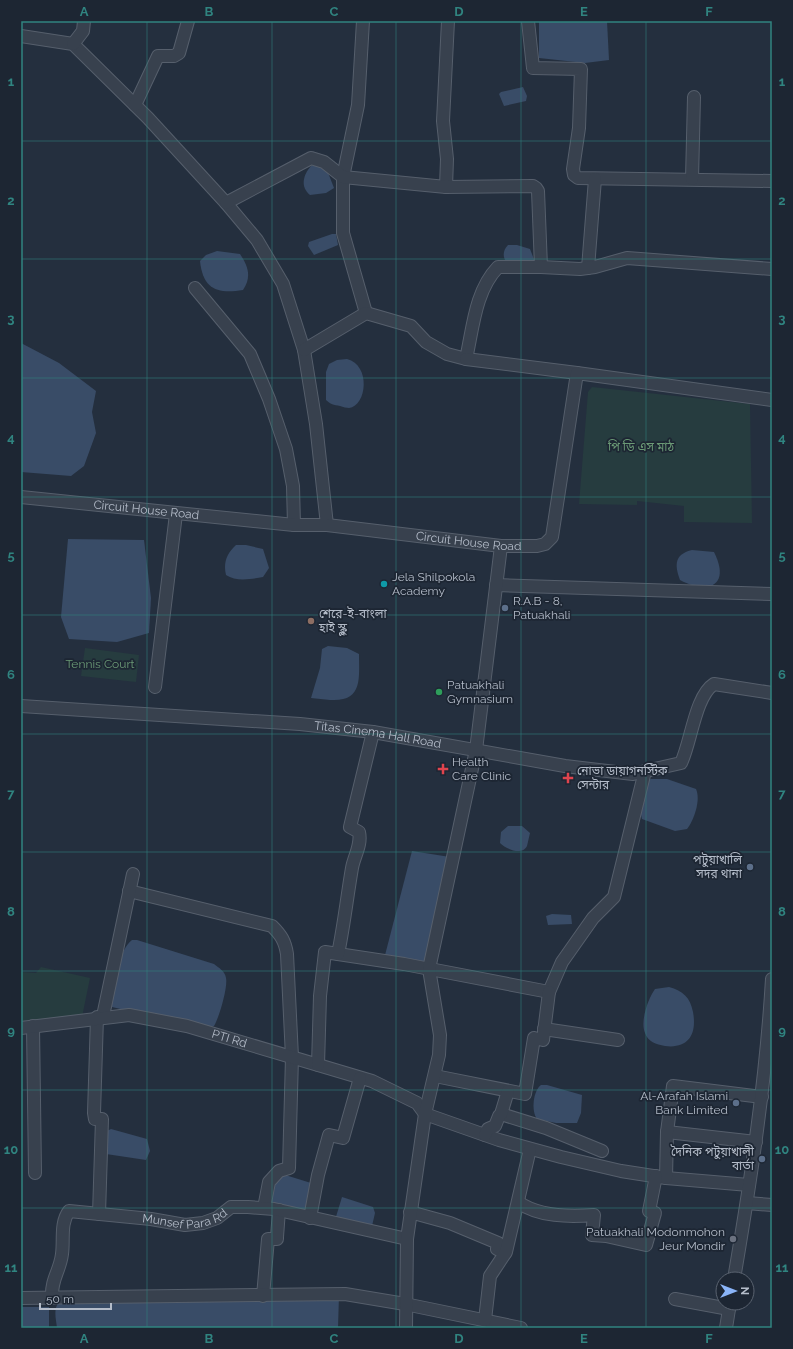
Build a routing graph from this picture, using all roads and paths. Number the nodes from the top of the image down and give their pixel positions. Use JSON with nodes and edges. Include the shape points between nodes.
{"nodes":[{"id":1,"x":84,"y":21,"type":"edge"},
{"id":2,"x":188,"y":21,"type":"edge"},
{"id":3,"x":363,"y":21,"type":"edge"},
{"id":4,"x":448,"y":21,"type":"edge"},
{"id":5,"x":528,"y":21,"type":"edge"},
{"id":6,"x":21,"y":36,"type":"edge"},
{"id":7,"x":72,"y":44,"type":"junction"},
{"id":8,"x":694,"y":96,"type":"dead end"},
{"id":9,"x":135,"y":105,"type":"junction"},
{"id":10,"x":343,"y":177,"type":"junction"},
{"id":11,"x":595,"y":179,"type":"junction"},
{"id":12,"x":692,"y":179,"type":"junction"},
{"id":13,"x":772,"y":181,"type":"edge"},
{"id":14,"x":446,"y":187,"type":"junction"},
{"id":15,"x":226,"y":203,"type":"junction"},
{"id":16,"x":541,"y":267,"type":"junction"},
{"id":17,"x":588,"y":268,"type":"junction"},
{"id":18,"x":772,"y":269,"type":"edge"},
{"id":19,"x":195,"y":288,"type":"dead end"},
{"id":20,"x":366,"y":313,"type":"junction"},
{"id":21,"x":304,"y":350,"type":"junction"},
{"id":22,"x":466,"y":359,"type":"junction"},
{"id":23,"x":577,"y":373,"type":"junction"},
{"id":24,"x":772,"y":400,"type":"edge"},
{"id":25,"x":21,"y":497,"type":"edge"},
{"id":26,"x":176,"y":514,"type":"junction"},
{"id":27,"x":294,"y":525,"type":"junction"},
{"id":28,"x":327,"y":526,"type":"junction"},
{"id":29,"x":501,"y":546,"type":"junction"},
{"id":30,"x":496,"y":585,"type":"junction"},
{"id":31,"x":772,"y":594,"type":"edge"},
{"id":32,"x":155,"y":687,"type":"dead end"},
{"id":33,"x":772,"y":693,"type":"edge"},
{"id":34,"x":21,"y":706,"type":"edge"},
{"id":35,"x":373,"y":732,"type":"junction"},
{"id":36,"x":476,"y":750,"type":"junction"},
{"id":37,"x":644,"y":771,"type":"junction"},
{"id":38,"x":133,"y":874,"type":"dead end"},
{"id":39,"x":129,"y":891,"type":"junction"},
{"id":40,"x":338,"y":954,"type":"junction"},
{"id":41,"x":429,"y":969,"type":"junction"},
{"id":42,"x":772,"y":979,"type":"edge"},
{"id":43,"x":549,"y":992,"type":"junction"},
{"id":44,"x":100,"y":1017,"type":"junction"},
{"id":45,"x":33,"y":1026,"type":"junction"},
{"id":46,"x":21,"y":1028,"type":"edge"},
{"id":47,"x":544,"y":1029,"type":"junction"},
{"id":48,"x":618,"y":1040,"type":"dead end"},
{"id":49,"x":292,"y":1057,"type":"junction"},
{"id":50,"x":318,"y":1065,"type":"junction"},
{"id":51,"x":435,"y":1076,"type":"junction"},
{"id":52,"x":360,"y":1078,"type":"junction"},
{"id":53,"x":508,"y":1091,"type":"junction"},
{"id":54,"x":762,"y":1097,"type":"junction"},
{"id":55,"x":425,"y":1114,"type":"junction"},
{"id":56,"x":501,"y":1114,"type":"junction"},
{"id":57,"x":667,"y":1132,"type":"junction"},
{"id":58,"x":485,"y":1135,"type":"junction"},
{"id":59,"x":756,"y":1142,"type":"junction"},
{"id":60,"x":530,"y":1149,"type":"junction"},
{"id":61,"x":602,"y":1151,"type":"dead end"},
{"id":62,"x":35,"y":1173,"type":"dead end"},
{"id":63,"x":661,"y":1177,"type":"junction"},
{"id":64,"x":749,"y":1185,"type":"junction"},
{"id":65,"x":518,"y":1202,"type":"junction"},
{"id":66,"x":747,"y":1203,"type":"junction"},
{"id":67,"x":772,"y":1205,"type":"edge"},
{"id":68,"x":264,"y":1208,"type":"junction"},
{"id":69,"x":279,"y":1210,"type":"junction"},
{"id":70,"x":410,"y":1212,"type":"junction"},
{"id":71,"x":99,"y":1214,"type":"junction"},
{"id":72,"x":310,"y":1218,"type":"junction"},
{"id":73,"x":407,"y":1239,"type":"junction"},
{"id":74,"x":505,"y":1253,"type":"junction"},
{"id":75,"x":735,"y":1271,"type":"edge"},
{"id":76,"x":263,"y":1296,"type":"junction"},
{"id":77,"x":52,"y":1297,"type":"junction"},
{"id":78,"x":21,"y":1298,"type":"edge"},
{"id":79,"x":676,"y":1299,"type":"dead end"},
{"id":80,"x":405,"y":1304,"type":"junction"},
{"id":81,"x":715,"y":1304,"type":"edge"},
{"id":82,"x":729,"y":1311,"type":"edge"},
{"id":83,"x":485,"y":1320,"type":"junction"},
{"id":84,"x":406,"y":1328,"type":"edge"},
{"id":85,"x":521,"y":1328,"type":"edge"},
{"id":86,"x":726,"y":1328,"type":"edge"}],
"edges":[{"from":1,"to":7,"type":"street","via":[[83,31]]},
{"from":2,"to":9,"type":"street","via":[[179,53],[174,56],[158,56]]},
{"from":3,"to":10,"type":"street","via":[[358,105]]},
{"from":4,"to":14,"type":"street","via":[[443,121],[447,160]]},
{"from":5,"to":11,"type":"street","via":[[533,68],[581,69],[581,105],[574,175],[578,178]]},
{"from":6,"to":7,"type":"street"},
{"from":7,"to":9,"type":"street"},
{"from":8,"to":12,"type":"street"},
{"from":9,"to":15,"type":"street"},
{"from":10,"to":14,"type":"street"},
{"from":10,"to":15,"type":"street","via":[[324,162],[310,158]]},
{"from":10,"to":20,"type":"street","via":[[343,233]]},
{"from":11,"to":12,"type":"street"},
{"from":11,"to":17,"type":"street"},
{"from":12,"to":13,"type":"street"},
{"from":14,"to":16,"type":"street","via":[[536,188]]},
{"from":15,"to":21,"type":"street","via":[[257,240],[283,284]]},
{"from":16,"to":17,"type":"street"},
{"from":16,"to":22,"type":"street","via":[[498,268],[488,277],[482,291]]},
{"from":17,"to":18,"type":"street","via":[[627,258]]},
{"from":19,"to":27,"type":"street","via":[[253,360],[286,449],[293,486]]},
{"from":20,"to":21,"type":"street"},
{"from":20,"to":22,"type":"street","via":[[411,326],[426,342],[447,354]]},
{"from":21,"to":28,"type":"street","via":[[316,424]]},
{"from":22,"to":23,"type":"street"},
{"from":23,"to":24,"type":"street"},
{"from":23,"to":29,"type":"street","name":"Circuit House Road","via":[[552,537],[545,544],[537,546]]},
{"from":25,"to":26,"type":"street","name":"Circuit House Road"},
{"from":26,"to":27,"type":"street","name":"Circuit House Road"},
{"from":26,"to":32,"type":"street"},
{"from":27,"to":28,"type":"street","name":"Circuit House Road"},
{"from":28,"to":29,"type":"street","name":"Circuit House Road"},
{"from":29,"to":30,"type":"street"},
{"from":30,"to":31,"type":"street"},
{"from":30,"to":36,"type":"street"},
{"from":33,"to":37,"type":"street","name":"Titas Cinema Hall Road","via":[[714,684],[708,688],[693,723],[687,752],[681,763]]},
{"from":34,"to":35,"type":"street","name":"Titas Cinema Hall Road","via":[[300,724]]},
{"from":35,"to":36,"type":"street","name":"Titas Cinema Hall Road"},
{"from":35,"to":40,"type":"street","via":[[351,820],[350,827],[359,832],[360,837],[352,866]]},
{"from":36,"to":37,"type":"street","name":"Titas Cinema Hall Road","via":[[565,766],[633,774]]},
{"from":36,"to":41,"type":"street"},
{"from":37,"to":43,"type":"street","via":[[614,897],[593,918],[562,962]]},
{"from":38,"to":39,"type":"street"},
{"from":39,"to":44,"type":"street"},
{"from":39,"to":49,"type":"street","via":[[272,926],[280,933],[287,954]]},
{"from":40,"to":41,"type":"street"},
{"from":40,"to":50,"type":"street","via":[[325,952],[320,996]]},
{"from":41,"to":43,"type":"street"},
{"from":41,"to":51,"type":"street","via":[[440,1035]]},
{"from":42,"to":54,"type":"street"},
{"from":43,"to":47,"type":"street"},
{"from":44,"to":45,"type":"street","name":"PTI Rd"},
{"from":44,"to":49,"type":"street","name":"PTI Rd","via":[[129,1015],[187,1026]]},
{"from":44,"to":71,"type":"street","via":[[95,1119],[102,1119]]},
{"from":45,"to":46,"type":"street","name":"PTI Rd"},
{"from":45,"to":62,"type":"street"},
{"from":47,"to":48,"type":"street"},
{"from":47,"to":53,"type":"street","via":[[542,1040],[534,1038],[525,1094]]},
{"from":49,"to":50,"type":"street","name":"PTI Rd"},
{"from":49,"to":68,"type":"street","via":[[290,1168],[279,1171],[269,1182]]},
{"from":50,"to":52,"type":"street","name":"PTI Rd"},
{"from":51,"to":53,"type":"street"},
{"from":51,"to":55,"type":"street"},
{"from":52,"to":55,"type":"street","name":"PTI Rd","via":[[406,1096],[417,1103]]},
{"from":52,"to":72,"type":"street","via":[[343,1138],[329,1135]]},
{"from":53,"to":56,"type":"street"},
{"from":54,"to":57,"type":"street","via":[[673,1086]]},
{"from":54,"to":59,"type":"street"},
{"from":55,"to":58,"type":"street"},
{"from":55,"to":70,"type":"street"},
{"from":56,"to":58,"type":"street","via":[[495,1126],[488,1129]]},
{"from":56,"to":61,"type":"street","via":[[546,1128]]},
{"from":57,"to":59,"type":"street"},
{"from":57,"to":63,"type":"street"},
{"from":58,"to":60,"type":"street"},
{"from":59,"to":64,"type":"street"},
{"from":60,"to":63,"type":"street","via":[[621,1171]]},
{"from":60,"to":65,"type":"street"},
{"from":63,"to":64,"type":"street"},
{"from":63,"to":65,"type":"street","via":[[649,1211],[655,1213],[646,1245],[606,1236],[592,1236],[594,1216],[564,1217],[536,1210]]},
{"from":64,"to":66,"type":"street"},
{"from":65,"to":74,"type":"street"},
{"from":66,"to":67,"type":"street"},
{"from":66,"to":75,"type":"street"},
{"from":68,"to":69,"type":"street","name":"Munsef Para Rd"},
{"from":68,"to":71,"type":"street","name":"Munsef Para Rd","via":[[231,1207],[217,1218],[185,1225]]},
{"from":69,"to":72,"type":"street","name":"Munsef Para Rd"},
{"from":69,"to":76,"type":"street","via":[[278,1237],[268,1239]]},
{"from":70,"to":73,"type":"street"},
{"from":70,"to":74,"type":"street","via":[[450,1223],[498,1243],[497,1249]]},
{"from":71,"to":77,"type":"street","name":"Munsef Para Rd","via":[[69,1211],[65,1216],[62,1255],[57,1273],[52,1280]]},
{"from":72,"to":73,"type":"street","name":"Munsef Para Rd"},
{"from":73,"to":80,"type":"street"},
{"from":74,"to":83,"type":"street","via":[[490,1276]]},
{"from":76,"to":77,"type":"street"},
{"from":76,"to":80,"type":"street","via":[[344,1294]]},
{"from":77,"to":78,"type":"street"},
{"from":79,"to":81,"type":"street"},
{"from":80,"to":83,"type":"street"},
{"from":80,"to":84,"type":"street"},
{"from":82,"to":86,"type":"street"},
{"from":83,"to":85,"type":"street"}]}
